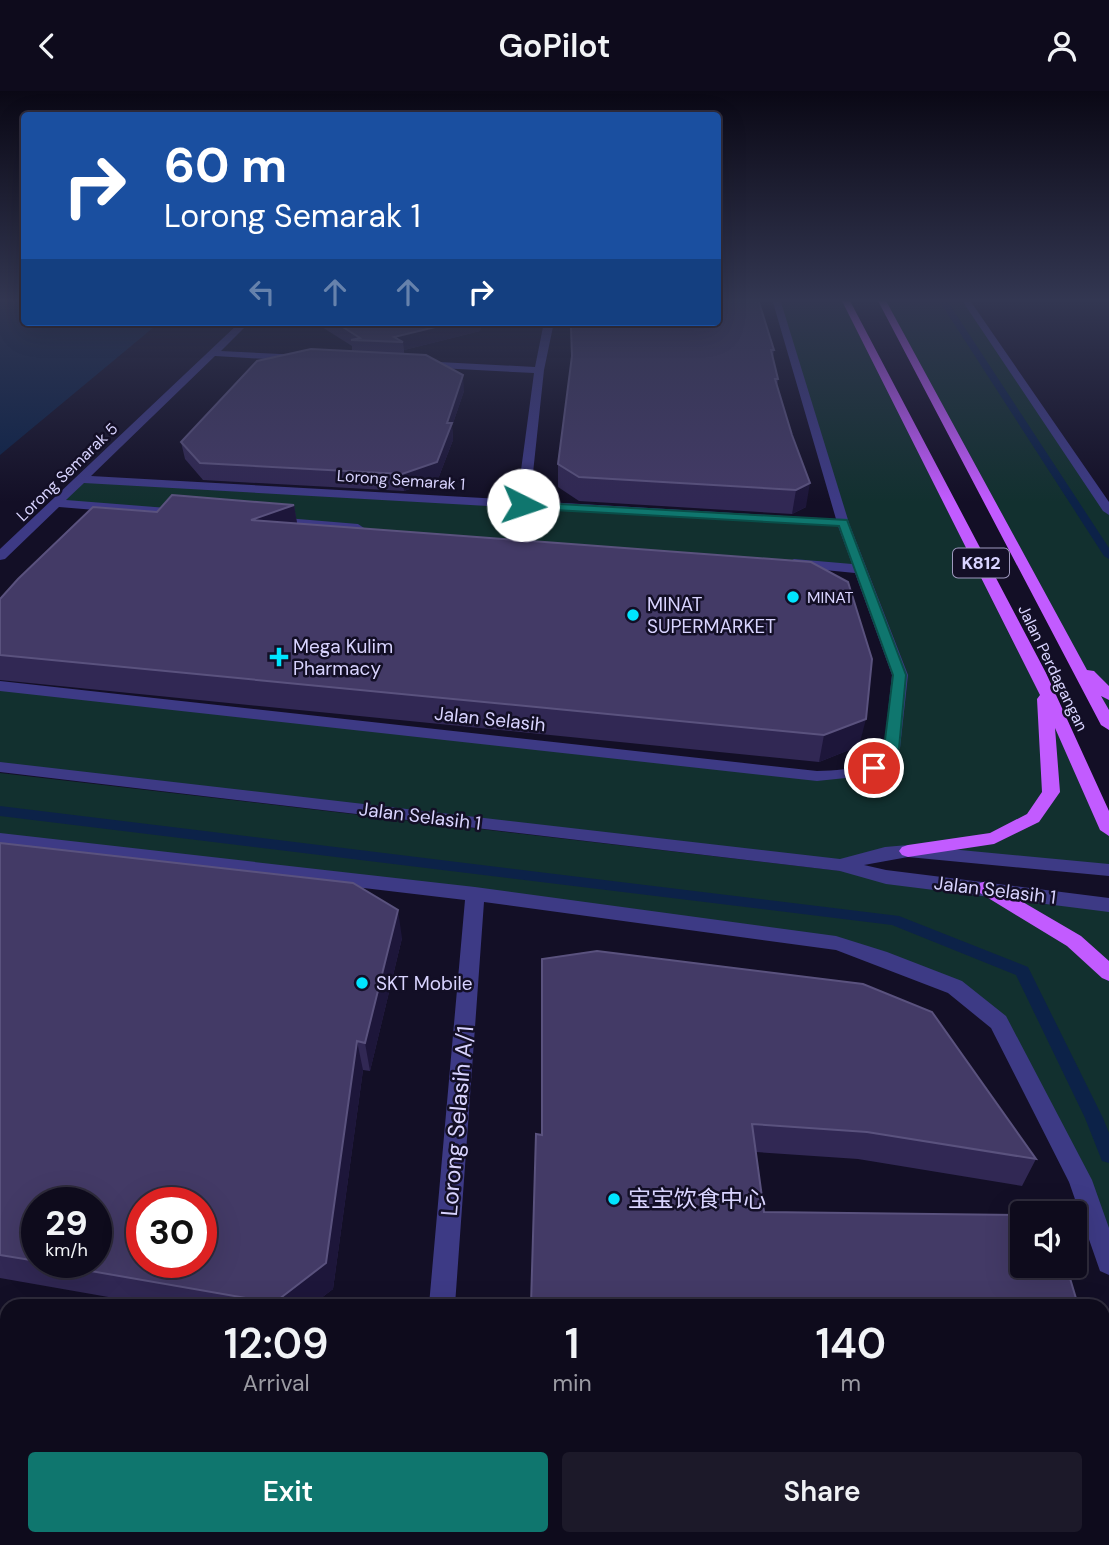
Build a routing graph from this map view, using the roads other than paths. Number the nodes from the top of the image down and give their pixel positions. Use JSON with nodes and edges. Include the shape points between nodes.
{"nodes":[{"id":1,"x":199,"y":367,"type":"edge"},
{"id":2,"x":482,"y":367,"type":"edge"},
{"id":3,"x":540,"y":367,"type":"edge"},
{"id":4,"x":796,"y":367,"type":"edge"},
{"id":5,"x":880,"y":367,"type":"edge"},
{"id":6,"x":917,"y":367,"type":"edge"},
{"id":7,"x":1011,"y":367,"type":"edge"},
{"id":8,"x":539,"y":370,"type":"junction"},
{"id":9,"x":83,"y":479,"type":"junction"},
{"id":10,"x":57,"y":503,"type":"junction"},
{"id":11,"x":523,"y":505,"type":"junction"},
{"id":12,"x":1109,"y":511,"type":"edge"},
{"id":13,"x":194,"y":515,"type":"edge"},
{"id":14,"x":263,"y":520,"type":"edge"},
{"id":15,"x":843,"y":523,"type":"junction"},
{"id":16,"x":372,"y":530,"type":"edge"},
{"id":17,"x":0,"y":557,"type":"edge"},
{"id":18,"x":779,"y":562,"type":"edge"},
{"id":19,"x":860,"y":569,"type":"junction"},
{"id":20,"x":1073,"y":656,"type":"junction"},
{"id":21,"x":0,"y":686,"type":"edge"},
{"id":22,"x":1044,"y":686,"type":"junction"},
{"id":23,"x":1109,"y":695,"type":"edge"},
{"id":24,"x":1109,"y":725,"type":"edge"},
{"id":25,"x":0,"y":767,"type":"edge"},
{"id":26,"x":1109,"y":830,"type":"edge"},
{"id":27,"x":0,"y":839,"type":"edge"},
{"id":28,"x":908,"y":851,"type":"junction"},
{"id":29,"x":840,"y":865,"type":"junction"},
{"id":30,"x":1109,"y":870,"type":"edge"},
{"id":31,"x":987,"y":888,"type":"junction"},
{"id":32,"x":475,"y":894,"type":"junction"},
{"id":33,"x":1109,"y":905,"type":"edge"},
{"id":34,"x":1109,"y":973,"type":"edge"},
{"id":35,"x":1109,"y":1263,"type":"edge"},
{"id":36,"x":442,"y":1299,"type":"edge"}],
"edges":[{"from":1,"to":9,"type":"street","name":"Lorong Semarak 5"},
{"from":2,"to":8,"type":"street"},
{"from":3,"to":8,"type":"street"},
{"from":4,"to":15,"type":"street"},
{"from":5,"to":22,"type":"main road","name":"Jalan Perdagangan","number":"K812"},
{"from":6,"to":20,"type":"main road","name":"Jalan Perdagangan","number":"K812"},
{"from":7,"to":12,"type":"street"},
{"from":8,"to":11,"type":"street"},
{"from":9,"to":10,"type":"street","name":"Lorong Semarak 5"},
{"from":9,"to":11,"type":"street","name":"Lorong Semarak 1"},
{"from":10,"to":13,"type":"street"},
{"from":10,"to":17,"type":"street","name":"Lorong Semarak 5"},
{"from":11,"to":15,"type":"street","name":"Lorong Semarak 1"},
{"from":14,"to":16,"type":"street"},
{"from":15,"to":19,"type":"street"},
{"from":18,"to":19,"type":"street"},
{"from":19,"to":21,"type":"street","name":"Jalan Selasih","via":[[900,675],[892,748],[874,768],[843,776]]},
{"from":20,"to":23,"type":"main road"},
{"from":20,"to":24,"type":"main road","name":"Jalan Perdagangan","number":"K812"},
{"from":22,"to":26,"type":"main road","name":"Jalan Perdagangan","number":"K812"},
{"from":22,"to":28,"type":"main road","via":[[1051,793],[1033,818],[994,838]]},
{"from":25,"to":29,"type":"street","name":"Jalan Selasih 1"},
{"from":27,"to":32,"type":"street"},
{"from":28,"to":29,"type":"street","name":"Jalan Selasih 1"},
{"from":28,"to":30,"type":"street","name":"Jalan Selasih 1"},
{"from":29,"to":31,"type":"street","name":"Jalan Selasih 1","via":[[887,877]]},
{"from":31,"to":33,"type":"street","name":"Jalan Selasih 1"},
{"from":31,"to":34,"type":"main road","via":[[1074,940]]},
{"from":32,"to":35,"type":"street","via":[[836,943],[955,988],[999,1022],[1080,1180]]},
{"from":32,"to":36,"type":"street","name":"Lorong Selasih A/1"}]}
